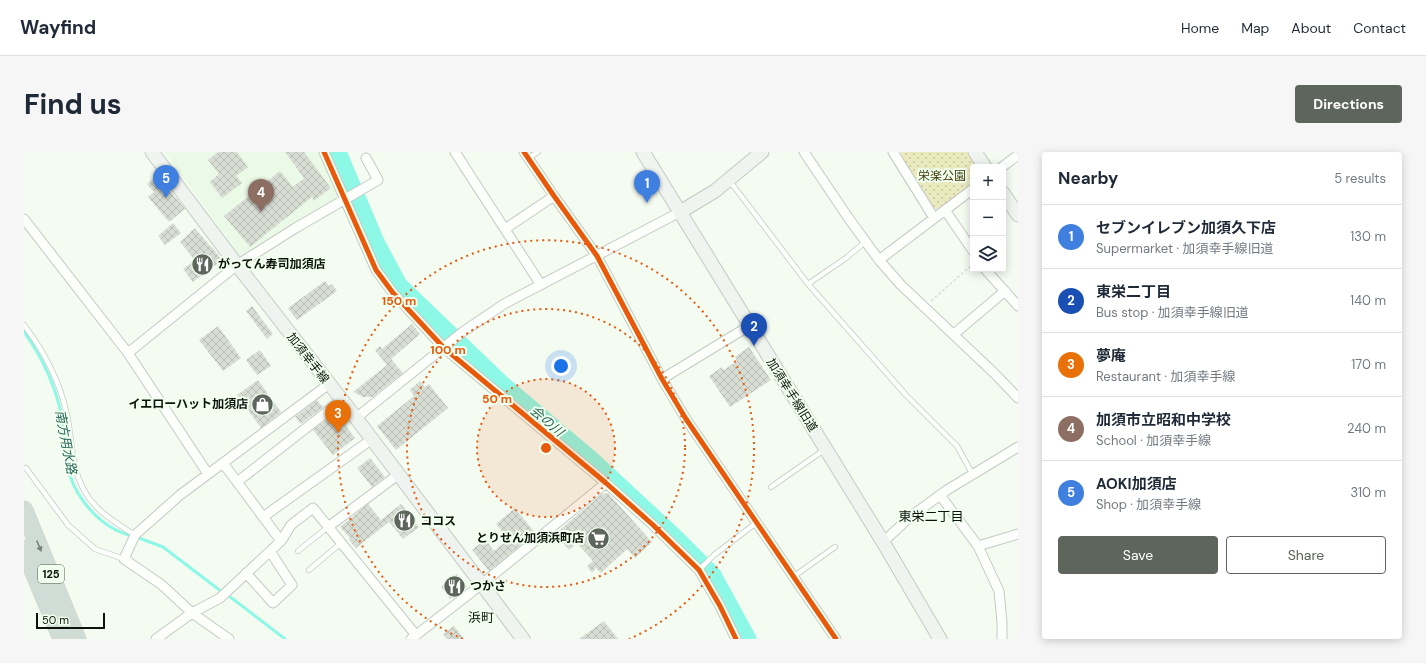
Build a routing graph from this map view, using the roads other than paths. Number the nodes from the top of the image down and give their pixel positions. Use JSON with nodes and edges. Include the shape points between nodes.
{"nodes":[{"id":1,"x":152,"y":152,"type":"edge"},
{"id":2,"x":324,"y":152,"type":"edge"},
{"id":3,"x":455,"y":152,"type":"edge"},
{"id":4,"x":538,"y":152,"type":"edge"},
{"id":5,"x":643,"y":152,"type":"edge"},
{"id":6,"x":762,"y":152,"type":"edge"},
{"id":7,"x":804,"y":152,"type":"edge"},
{"id":8,"x":894,"y":152,"type":"edge"},
{"id":9,"x":975,"y":152,"type":"edge"},
{"id":10,"x":527,"y":155,"type":"edge"},
{"id":11,"x":1018,"y":155,"type":"edge"},
{"id":12,"x":366,"y":158,"type":"dead end"},
{"id":13,"x":983,"y":164,"type":"edge"},
{"id":14,"x":1006,"y":164,"type":"edge"},
{"id":15,"x":729,"y":180,"type":"junction"},
{"id":16,"x":970,"y":191,"type":"edge"},
{"id":17,"x":554,"y":196,"type":"junction"},
{"id":18,"x":1006,"y":197,"type":"edge"},
{"id":19,"x":345,"y":200,"type":"junction"},
{"id":20,"x":945,"y":210,"type":"junction"},
{"id":21,"x":680,"y":212,"type":"junction"},
{"id":22,"x":1018,"y":215,"type":"edge"},
{"id":23,"x":934,"y":218,"type":"junction"},
{"id":24,"x":24,"y":219,"type":"edge"},
{"id":25,"x":505,"y":229,"type":"junction"},
{"id":26,"x":865,"y":242,"type":"junction"},
{"id":27,"x":970,"y":247,"type":"edge"},
{"id":28,"x":597,"y":256,"type":"junction"},
{"id":29,"x":879,"y":260,"type":"junction"},
{"id":30,"x":237,"y":265,"type":"junction"},
{"id":31,"x":988,"y":272,"type":"edge"},
{"id":32,"x":808,"y":284,"type":"junction"},
{"id":33,"x":541,"y":285,"type":"junction"},
{"id":34,"x":1005,"y":291,"type":"junction"},
{"id":35,"x":1018,"y":306,"type":"edge"},
{"id":36,"x":24,"y":324,"type":"edge"},
{"id":37,"x":749,"y":326,"type":"junction"},
{"id":38,"x":954,"y":334,"type":"junction"},
{"id":39,"x":446,"y":346,"type":"junction"},
{"id":40,"x":128,"y":353,"type":"junction"},
{"id":41,"x":662,"y":379,"type":"junction"},
{"id":42,"x":329,"y":384,"type":"junction"},
{"id":43,"x":1018,"y":398,"type":"edge"},
{"id":44,"x":342,"y":400,"type":"junction"},
{"id":45,"x":356,"y":418,"type":"junction"},
{"id":46,"x":372,"y":438,"type":"junction"},
{"id":47,"x":1018,"y":447,"type":"edge"},
{"id":48,"x":826,"y":449,"type":"junction"},
{"id":49,"x":223,"y":463,"type":"junction"},
{"id":50,"x":26,"y":468,"type":"dead end"},
{"id":51,"x":208,"y":474,"type":"junction"},
{"id":52,"x":399,"y":474,"type":"junction"},
{"id":53,"x":974,"y":475,"type":"junction"},
{"id":54,"x":237,"y":482,"type":"junction"},
{"id":55,"x":606,"y":483,"type":"junction"},
{"id":56,"x":771,"y":487,"type":"dead end"},
{"id":57,"x":940,"y":495,"type":"junction"},
{"id":58,"x":24,"y":510,"type":"edge"},
{"id":59,"x":263,"y":517,"type":"junction"},
{"id":60,"x":756,"y":523,"type":"junction"},
{"id":61,"x":328,"y":527,"type":"junction"},
{"id":62,"x":1018,"y":534,"type":"edge"},
{"id":63,"x":135,"y":535,"type":"junction"},
{"id":64,"x":281,"y":540,"type":"junction"},
{"id":65,"x":883,"y":542,"type":"junction"},
{"id":66,"x":342,"y":543,"type":"junction"},
{"id":67,"x":978,"y":546,"type":"junction"},
{"id":68,"x":834,"y":547,"type":"dead end"},
{"id":69,"x":24,"y":549,"type":"edge"},
{"id":70,"x":270,"y":551,"type":"junction"},
{"id":71,"x":298,"y":551,"type":"dead end"},
{"id":72,"x":124,"y":559,"type":"junction"},
{"id":73,"x":309,"y":570,"type":"dead end"},
{"id":74,"x":699,"y":570,"type":"junction"},
{"id":75,"x":246,"y":573,"type":"junction"},
{"id":76,"x":793,"y":577,"type":"junction"},
{"id":77,"x":482,"y":584,"type":"junction"},
{"id":78,"x":192,"y":613,"type":"junction"},
{"id":79,"x":413,"y":637,"type":"edge"},
{"id":80,"x":62,"y":639,"type":"edge"},
{"id":81,"x":77,"y":639,"type":"edge"},
{"id":82,"x":156,"y":639,"type":"edge"},
{"id":83,"x":228,"y":639,"type":"edge"},
{"id":84,"x":523,"y":639,"type":"edge"},
{"id":85,"x":736,"y":639,"type":"edge"},
{"id":86,"x":836,"y":639,"type":"edge"},
{"id":87,"x":940,"y":639,"type":"edge"},
{"id":88,"x":1002,"y":639,"type":"edge"}],
"edges":[{"from":1,"to":30,"type":"street","name":"加須幸手線"},
{"from":2,"to":19,"type":"street"},
{"from":3,"to":25,"type":"street"},
{"from":4,"to":10,"type":"lane"},
{"from":5,"to":21,"type":"street","name":"加須幸手線旧道"},
{"from":6,"to":15,"type":"street"},
{"from":7,"to":26,"type":"street"},
{"from":8,"to":23,"type":"street"},
{"from":9,"to":13,"type":"street"},
{"from":10,"to":17,"type":"street"},
{"from":11,"to":14,"type":"street"},
{"from":12,"to":19,"type":"street","via":[[378,180]]},
{"from":15,"to":21,"type":"street"},
{"from":15,"to":32,"type":"lane"},
{"from":16,"to":20,"type":"street"},
{"from":17,"to":25,"type":"street"},
{"from":17,"to":28,"type":"street"},
{"from":18,"to":22,"type":"street"},
{"from":19,"to":30,"type":"street"},
{"from":19,"to":39,"type":"street","via":[[376,270],[393,293]]},
{"from":20,"to":23,"type":"street"},
{"from":20,"to":27,"type":"street"},
{"from":21,"to":28,"type":"street"},
{"from":21,"to":37,"type":"street","name":"加須幸手線旧道"},
{"from":23,"to":29,"type":"street"},
{"from":24,"to":40,"type":"street"},
{"from":25,"to":33,"type":"street"},
{"from":26,"to":29,"type":"street"},
{"from":26,"to":32,"type":"lane"},
{"from":28,"to":33,"type":"street"},
{"from":28,"to":41,"type":"street"},
{"from":29,"to":38,"type":"street","via":[[901,285]]},
{"from":30,"to":40,"type":"street"},
{"from":30,"to":42,"type":"street","name":"加須幸手線"},
{"from":31,"to":34,"type":"street"},
{"from":32,"to":53,"type":"lane","via":[[905,394],[957,446]]},
{"from":33,"to":39,"type":"street","via":[[504,304]]},
{"from":34,"to":35,"type":"street"},
{"from":34,"to":38,"type":"street"},
{"from":36,"to":63,"type":"lane","via":[[38,343],[58,387],[67,414],[79,484],[92,503],[109,519]]},
{"from":37,"to":41,"type":"street"},
{"from":37,"to":48,"type":"street","name":"加須幸手線旧道"},
{"from":38,"to":43,"type":"street"},
{"from":39,"to":45,"type":"street"},
{"from":39,"to":55,"type":"street"},
{"from":40,"to":51,"type":"street"},
{"from":41,"to":60,"type":"street"},
{"from":42,"to":44,"type":"street","name":"加須幸手線"},
{"from":42,"to":49,"type":"street"},
{"from":44,"to":45,"type":"street","name":"加須幸手線"},
{"from":44,"to":54,"type":"street"},
{"from":45,"to":46,"type":"street","name":"加須幸手線"},
{"from":46,"to":52,"type":"street","name":"加須幸手線"},
{"from":46,"to":59,"type":"street"},
{"from":47,"to":53,"type":"street"},
{"from":48,"to":56,"type":"lane"},
{"from":48,"to":65,"type":"street","name":"加須幸手線旧道"},
{"from":49,"to":51,"type":"street"},
{"from":49,"to":54,"type":"street"},
{"from":50,"to":72,"type":"lane","via":[[68,526],[95,549]]},
{"from":51,"to":63,"type":"street"},
{"from":52,"to":61,"type":"street"},
{"from":52,"to":77,"type":"street","name":"加須幸手線"},
{"from":53,"to":57,"type":"street"},
{"from":54,"to":59,"type":"street"},
{"from":55,"to":74,"type":"street"},
{"from":55,"to":77,"type":"street"},
{"from":57,"to":65,"type":"street","via":[[910,517]]},
{"from":57,"to":67,"type":"street"},
{"from":58,"to":81,"type":"highway","number":"125","one_way":true},
{"from":59,"to":64,"type":"street"},
{"from":60,"to":74,"type":"lane","via":[[714,555]]},
{"from":60,"to":76,"type":"street"},
{"from":61,"to":64,"type":"street","via":[[313,508],[290,524]]},
{"from":61,"to":66,"type":"street"},
{"from":61,"to":71,"type":"lane"},
{"from":62,"to":67,"type":"street"},
{"from":63,"to":72,"type":"street"},
{"from":64,"to":70,"type":"street"},
{"from":65,"to":87,"type":"street","name":"加須幸手線旧道"},
{"from":66,"to":73,"type":"lane"},
{"from":66,"to":79,"type":"street"},
{"from":67,"to":88,"type":"street","via":[[998,591]]},
{"from":68,"to":76,"type":"lane"},
{"from":69,"to":80,"type":"highway","number":"125"},
{"from":70,"to":75,"type":"street"},
{"from":70,"to":75,"type":"street","via":[[292,585],[273,603]]},
{"from":72,"to":78,"type":"street","via":[[162,585]]},
{"from":74,"to":85,"type":"street"},
{"from":75,"to":78,"type":"street","via":[[220,598]]},
{"from":76,"to":86,"type":"street"},
{"from":77,"to":79,"type":"street"},
{"from":77,"to":84,"type":"street","name":"加須幸手線"},
{"from":78,"to":82,"type":"street"},
{"from":78,"to":83,"type":"street"}]}
